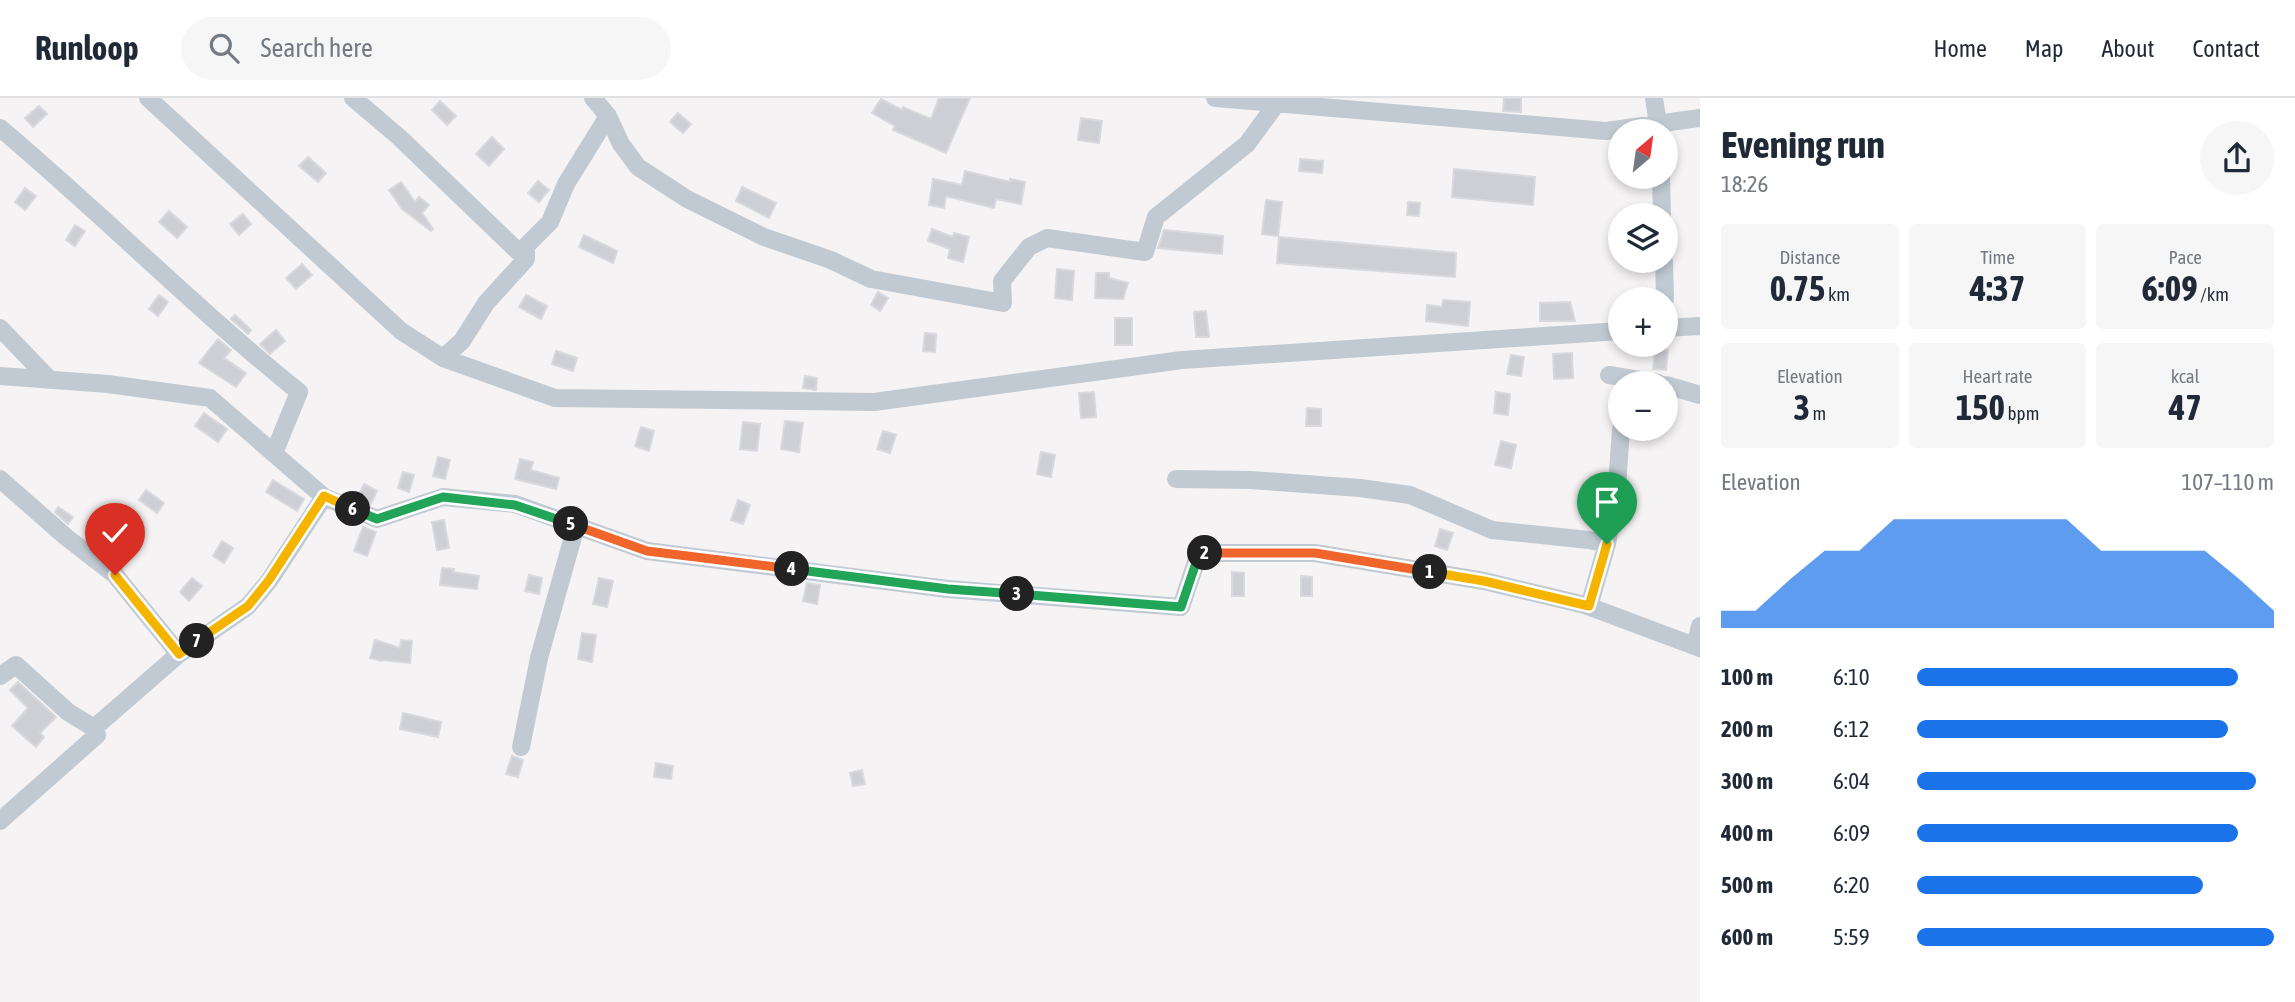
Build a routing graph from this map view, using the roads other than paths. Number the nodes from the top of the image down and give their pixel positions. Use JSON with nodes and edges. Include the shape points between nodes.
{"nodes":[{"id":1,"x":148,"y":98,"type":"edge"},
{"id":2,"x":353,"y":98,"type":"edge"},
{"id":3,"x":593,"y":98,"type":"edge"},
{"id":4,"x":1215,"y":98,"type":"edge"},
{"id":5,"x":1654,"y":98,"type":"edge"},
{"id":6,"x":1277,"y":103,"type":"junction"},
{"id":7,"x":1329,"y":103,"type":"edge"},
{"id":8,"x":608,"y":116,"type":"junction"},
{"id":9,"x":1700,"y":118,"type":"edge"},
{"id":10,"x":1658,"y":119,"type":"edge"},
{"id":11,"x":1678,"y":123,"type":"edge"},
{"id":12,"x":0,"y":128,"type":"edge"},
{"id":13,"x":1608,"y":131,"type":"edge"},
{"id":14,"x":526,"y":259,"type":"junction"},
{"id":15,"x":1700,"y":326,"type":"edge"},
{"id":16,"x":1678,"y":327,"type":"edge"},
{"id":17,"x":0,"y":328,"type":"edge"},
{"id":18,"x":1608,"y":332,"type":"edge"},
{"id":19,"x":443,"y":358,"type":"junction"},
{"id":20,"x":0,"y":376,"type":"edge"},
{"id":21,"x":50,"y":380,"type":"junction"},
{"id":22,"x":1678,"y":389,"type":"edge"},
{"id":23,"x":1700,"y":395,"type":"edge"},
{"id":24,"x":1620,"y":441,"type":"edge"},
{"id":25,"x":274,"y":453,"type":"junction"},
{"id":26,"x":0,"y":479,"type":"edge"},
{"id":27,"x":1176,"y":479,"type":"dead end"},
{"id":28,"x":324,"y":496,"type":"junction"},
{"id":29,"x":576,"y":526,"type":"junction"},
{"id":30,"x":1607,"y":544,"type":"junction"},
{"id":31,"x":1589,"y":606,"type":"junction"},
{"id":32,"x":1700,"y":626,"type":"edge"},
{"id":33,"x":1697,"y":647,"type":"edge"},
{"id":34,"x":179,"y":654,"type":"junction"},
{"id":35,"x":0,"y":676,"type":"edge"},
{"id":36,"x":94,"y":728,"type":"junction"},
{"id":37,"x":521,"y":747,"type":"dead end"},
{"id":38,"x":0,"y":821,"type":"edge"}],
"edges":[{"from":1,"to":19,"type":"street","via":[[401,331]]},
{"from":2,"to":14,"type":"street"},
{"from":3,"to":8,"type":"street"},
{"from":4,"to":6,"type":"street"},
{"from":5,"to":10,"type":"street"},
{"from":6,"to":7,"type":"street"},
{"from":6,"to":8,"type":"street","via":[[1247,144],[1156,217],[1145,252],[1047,238],[1029,247],[1002,281],[1003,303],[871,279],[764,237],[687,199],[638,167]]},
{"from":7,"to":13,"type":"street"},
{"from":8,"to":14,"type":"street","via":[[566,184],[550,222],[526,246]]},
{"from":9,"to":11,"type":"street"},
{"from":12,"to":25,"type":"street","via":[[299,392]]},
{"from":14,"to":19,"type":"street","via":[[486,303],[462,341]]},
{"from":15,"to":16,"type":"street"},
{"from":17,"to":21,"type":"street"},
{"from":18,"to":19,"type":"street","via":[[1182,359],[874,402],[555,398]]},
{"from":20,"to":21,"type":"street"},
{"from":21,"to":25,"type":"street","via":[[210,398]]},
{"from":22,"to":23,"type":"street"},
{"from":24,"to":30,"type":"street"},
{"from":25,"to":28,"type":"street"},
{"from":26,"to":34,"type":"street","via":[[115,575]]},
{"from":27,"to":30,"type":"street","via":[[1251,480],[1410,495],[1492,530]]},
{"from":28,"to":29,"type":"street","via":[[377,519],[443,497],[515,505]]},
{"from":28,"to":34,"type":"street","via":[[248,606]]},
{"from":29,"to":31,"type":"street","via":[[647,551],[948,589],[1181,607],[1199,554],[1315,553],[1484,581]]},
{"from":29,"to":37,"type":"street","via":[[539,658]]},
{"from":30,"to":31,"type":"street"},
{"from":31,"to":33,"type":"street"},
{"from":32,"to":33,"type":"street"},
{"from":34,"to":36,"type":"street"},
{"from":35,"to":36,"type":"street","via":[[16,665],[68,712]]},
{"from":36,"to":38,"type":"street","via":[[97,735]]}]}
